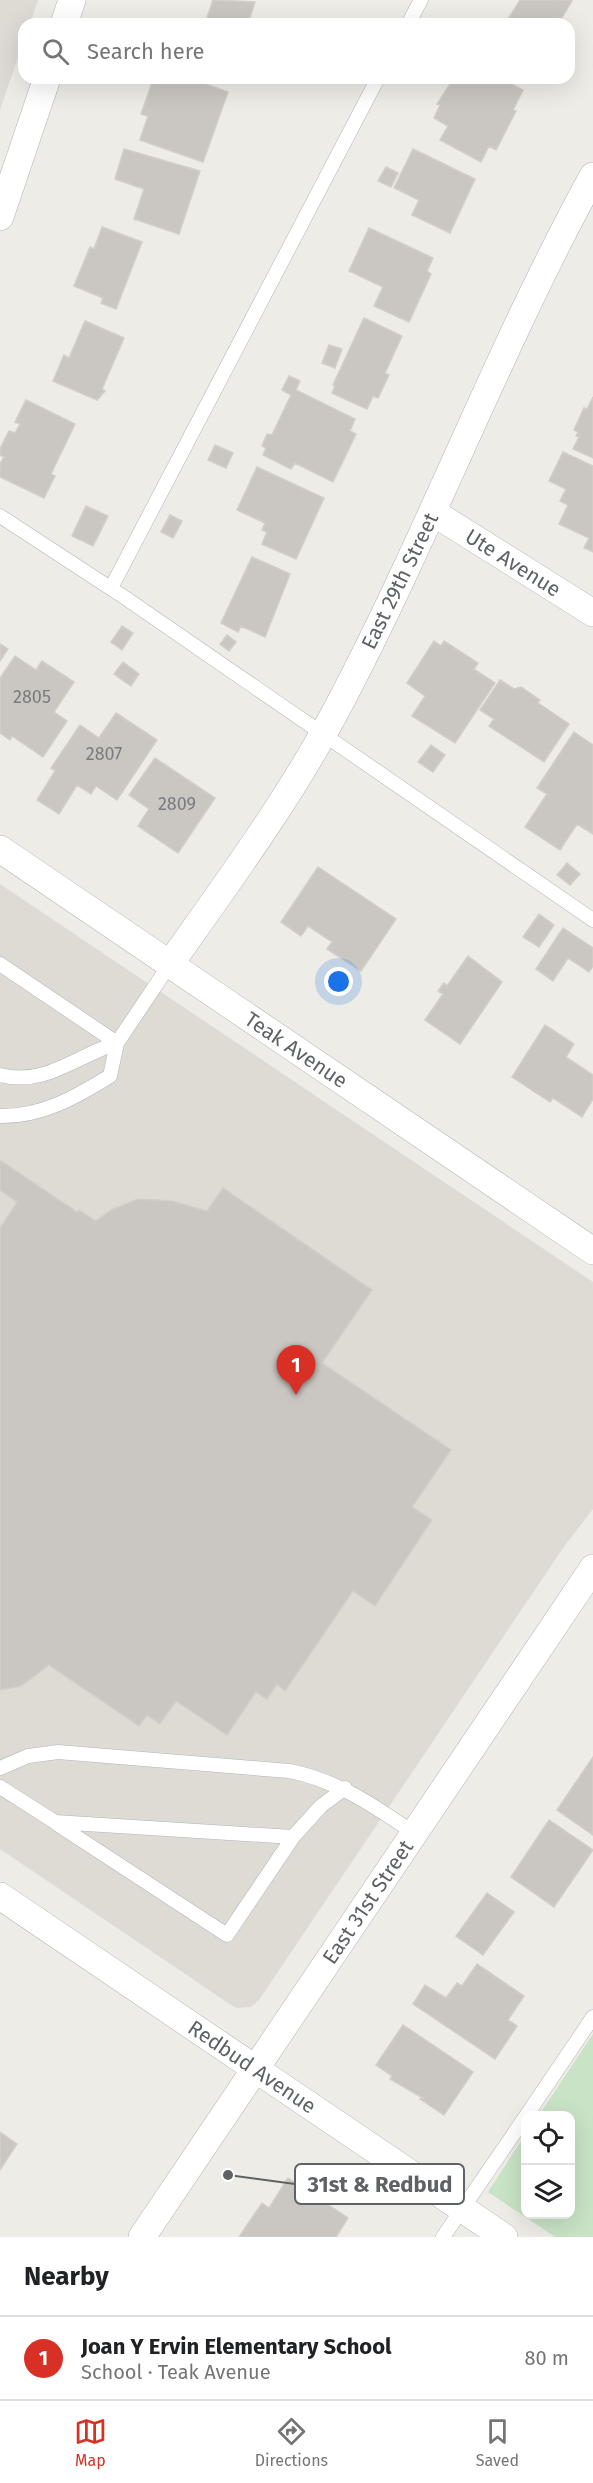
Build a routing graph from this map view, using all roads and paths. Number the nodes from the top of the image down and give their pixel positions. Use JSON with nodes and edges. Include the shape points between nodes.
{"nodes":[{"id":1,"x":72,"y":0,"type":"edge"},
{"id":2,"x":420,"y":0,"type":"edge"},
{"id":3,"x":66,"y":18,"type":"edge"},
{"id":4,"x":411,"y":18,"type":"edge"},
{"id":5,"x":45,"y":84,"type":"edge"},
{"id":6,"x":375,"y":84,"type":"edge"},
{"id":7,"x":593,"y":176,"type":"edge"},
{"id":8,"x":0,"y":217,"type":"edge"},
{"id":9,"x":434,"y":513,"type":"junction"},
{"id":10,"x":0,"y":516,"type":"edge"},
{"id":11,"x":111,"y":588,"type":"junction"},
{"id":12,"x":593,"y":613,"type":"edge"},
{"id":13,"x":323,"y":735,"type":"junction"},
{"id":14,"x":0,"y":849,"type":"edge"},
{"id":15,"x":593,"y":920,"type":"edge"},
{"id":16,"x":0,"y":964,"type":"edge"},
{"id":17,"x":170,"y":964,"type":"junction"},
{"id":18,"x":117,"y":1042,"type":"junction"},
{"id":19,"x":0,"y":1075,"type":"edge"},
{"id":20,"x":0,"y":1116,"type":"edge"},
{"id":21,"x":593,"y":1251,"type":"edge"},
{"id":22,"x":593,"y":1568,"type":"edge"},
{"id":23,"x":0,"y":1768,"type":"edge"},
{"id":24,"x":0,"y":1788,"type":"edge"},
{"id":25,"x":345,"y":1788,"type":"junction"},
{"id":26,"x":55,"y":1822,"type":"junction"},
{"id":27,"x":414,"y":1833,"type":"junction"},
{"id":28,"x":293,"y":1837,"type":"junction"},
{"id":29,"x":0,"y":1896,"type":"edge"},
{"id":30,"x":593,"y":2017,"type":"edge"},
{"id":31,"x":256,"y":2070,"type":"junction"},
{"id":32,"x":529,"y":2111,"type":"edge"},
{"id":33,"x":521,"y":2123,"type":"edge"},
{"id":34,"x":462,"y":2209,"type":"junction"},
{"id":35,"x":142,"y":2237,"type":"edge"},
{"id":36,"x":443,"y":2237,"type":"edge"},
{"id":37,"x":504,"y":2237,"type":"edge"}],
"edges":[{"from":1,"to":3,"type":"street"},
{"from":2,"to":4,"type":"lane"},
{"from":5,"to":8,"type":"street"},
{"from":6,"to":11,"type":"lane"},
{"from":7,"to":9,"type":"street","name":"East 29th Street","via":[[506,347]]},
{"from":9,"to":12,"type":"street","name":"Ute Avenue"},
{"from":9,"to":13,"type":"street","name":"East 29th Street"},
{"from":10,"to":11,"type":"lane"},
{"from":11,"to":13,"type":"lane"},
{"from":13,"to":15,"type":"lane"},
{"from":13,"to":17,"type":"street","name":"East 29th Street","via":[[274,816]]},
{"from":14,"to":17,"type":"street","name":"Teak Avenue"},
{"from":16,"to":18,"type":"lane"},
{"from":17,"to":18,"type":"lane"},
{"from":17,"to":21,"type":"street","name":"Teak Avenue"},
{"from":18,"to":19,"type":"lane","via":[[92,1050],[61,1069],[34,1077]]},
{"from":18,"to":20,"type":"lane","via":[[110,1076],[72,1100],[37,1111]]},
{"from":22,"to":27,"type":"street","name":"East 31st Street"},
{"from":23,"to":25,"type":"lane","via":[[28,1756],[58,1752],[289,1771],[317,1776]]},
{"from":24,"to":26,"type":"lane"},
{"from":25,"to":27,"type":"lane"},
{"from":25,"to":28,"type":"lane","via":[[321,1806]]},
{"from":26,"to":28,"type":"lane"},
{"from":26,"to":28,"type":"lane","via":[[227,1935]]},
{"from":27,"to":31,"type":"street","name":"East 31st Street"},
{"from":29,"to":31,"type":"street","name":"Redbud Avenue"},
{"from":30,"to":32,"type":"lane"},
{"from":31,"to":34,"type":"street","name":"Redbud Avenue"},
{"from":31,"to":35,"type":"street","name":"East 31st Street"},
{"from":33,"to":34,"type":"lane"},
{"from":34,"to":36,"type":"lane"},
{"from":34,"to":37,"type":"street","name":"Redbud Avenue"}]}
